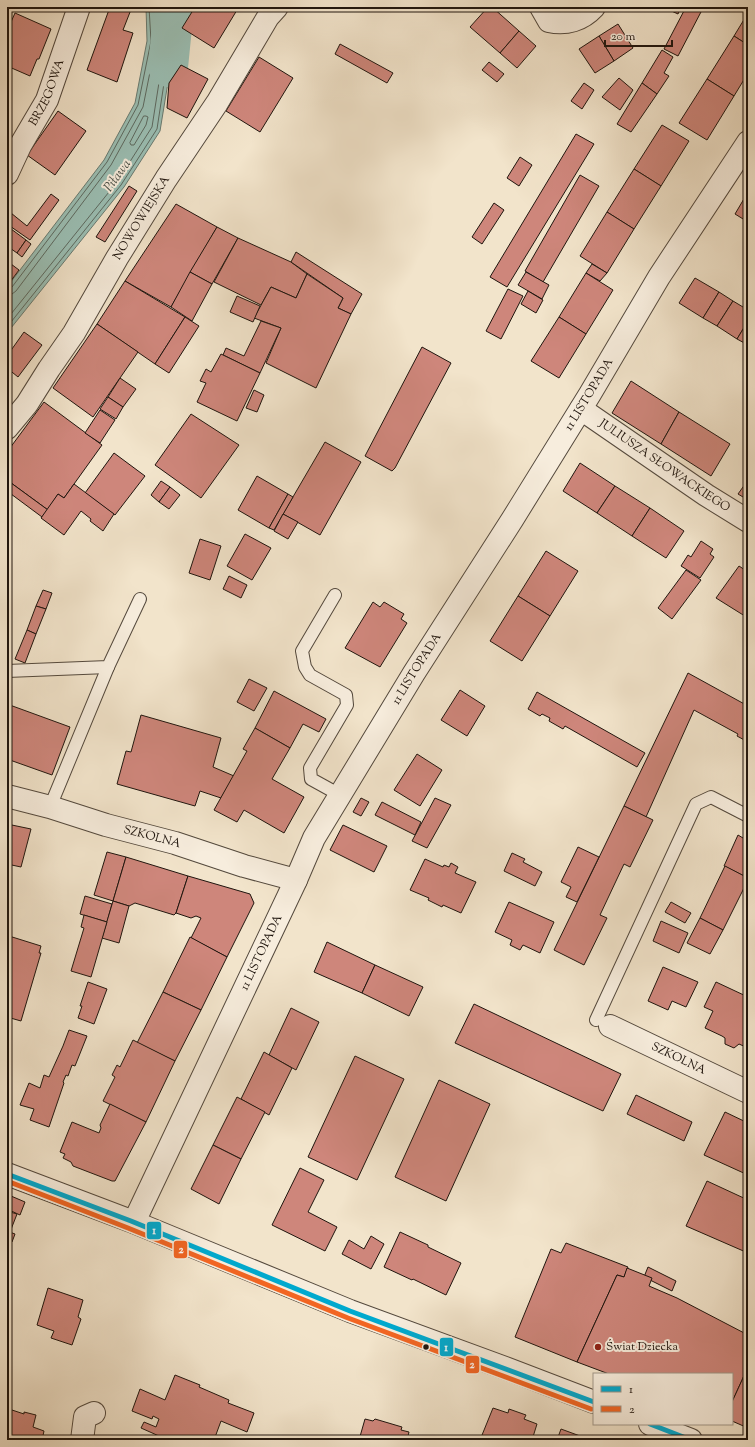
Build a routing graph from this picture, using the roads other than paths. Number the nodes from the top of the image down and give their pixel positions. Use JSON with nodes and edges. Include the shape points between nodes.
{"nodes":[{"id":1,"x":79,"y":7,"type":"edge"},
{"id":2,"x":276,"y":7,"type":"edge"},
{"id":3,"x":541,"y":7,"type":"edge"},
{"id":4,"x":594,"y":7,"type":"edge"},
{"id":5,"x":748,"y":142,"type":"edge"},
{"id":6,"x":7,"y":174,"type":"edge"},
{"id":7,"x":581,"y":409,"type":"junction"},
{"id":8,"x":7,"y":428,"type":"edge"},
{"id":9,"x":748,"y":521,"type":"edge"},
{"id":10,"x":335,"y":595,"type":"dead end"},
{"id":11,"x":140,"y":599,"type":"dead end"},
{"id":12,"x":108,"y":667,"type":"junction"},
{"id":13,"x":7,"y":671,"type":"edge"},
{"id":14,"x":340,"y":795,"type":"junction"},
{"id":15,"x":7,"y":796,"type":"edge"},
{"id":16,"x":50,"y":807,"type":"junction"},
{"id":17,"x":748,"y":816,"type":"edge"},
{"id":18,"x":296,"y":880,"type":"junction"},
{"id":19,"x":603,"y":1023,"type":"joint"},
{"id":20,"x":748,"y":1092,"type":"edge"},
{"id":21,"x":7,"y":1174,"type":"edge"},
{"id":22,"x":134,"y":1222,"type":"junction"},
{"id":23,"x":593,"y":1402,"type":"edge"},
{"id":24,"x":94,"y":1413,"type":"dead end"},
{"id":25,"x":653,"y":1425,"type":"edge"},
{"id":26,"x":82,"y":1440,"type":"edge"},
{"id":27,"x":691,"y":1440,"type":"edge"}],
"edges":[{"from":1,"to":6,"type":"street","name":"BRZEGOWA","via":[[47,100]]},
{"from":2,"to":8,"type":"street","name":"NOWOWIEJSKA","via":[[217,103],[166,179],[74,333],[27,404]]},
{"from":3,"to":4,"type":"street","via":[[549,21],[560,24],[587,14]]},
{"from":5,"to":7,"type":"street","name":"11 LISTOPADA","via":[[658,277]]},
{"from":7,"to":9,"type":"street","name":"JULIUSZA SŁOWACKIEGO"},
{"from":7,"to":14,"type":"street","name":"11 LISTOPADA"},
{"from":10,"to":14,"type":"lane","via":[[302,651],[310,675],[346,695],[347,705],[310,768],[311,778]]},
{"from":11,"to":12,"type":"lane"},
{"from":12,"to":13,"type":"lane"},
{"from":12,"to":16,"type":"lane"},
{"from":14,"to":18,"type":"street","name":"11 LISTOPADA","via":[[314,838]]},
{"from":15,"to":16,"type":"street","name":"SZKOLNA"},
{"from":16,"to":18,"type":"street","name":"SZKOLNA"},
{"from":17,"to":19,"type":"lane","via":[[711,797],[696,804]]},
{"from":18,"to":22,"type":"street","name":"11 LISTOPADA"},
{"from":19,"to":20,"type":"street","name":"SZKOLNA"},
{"from":21,"to":22,"type":"street"},
{"from":22,"to":23,"type":"street","via":[[350,1311]]},
{"from":24,"to":26,"type":"street","via":[[85,1417]]},
{"from":25,"to":27,"type":"street"}]}
